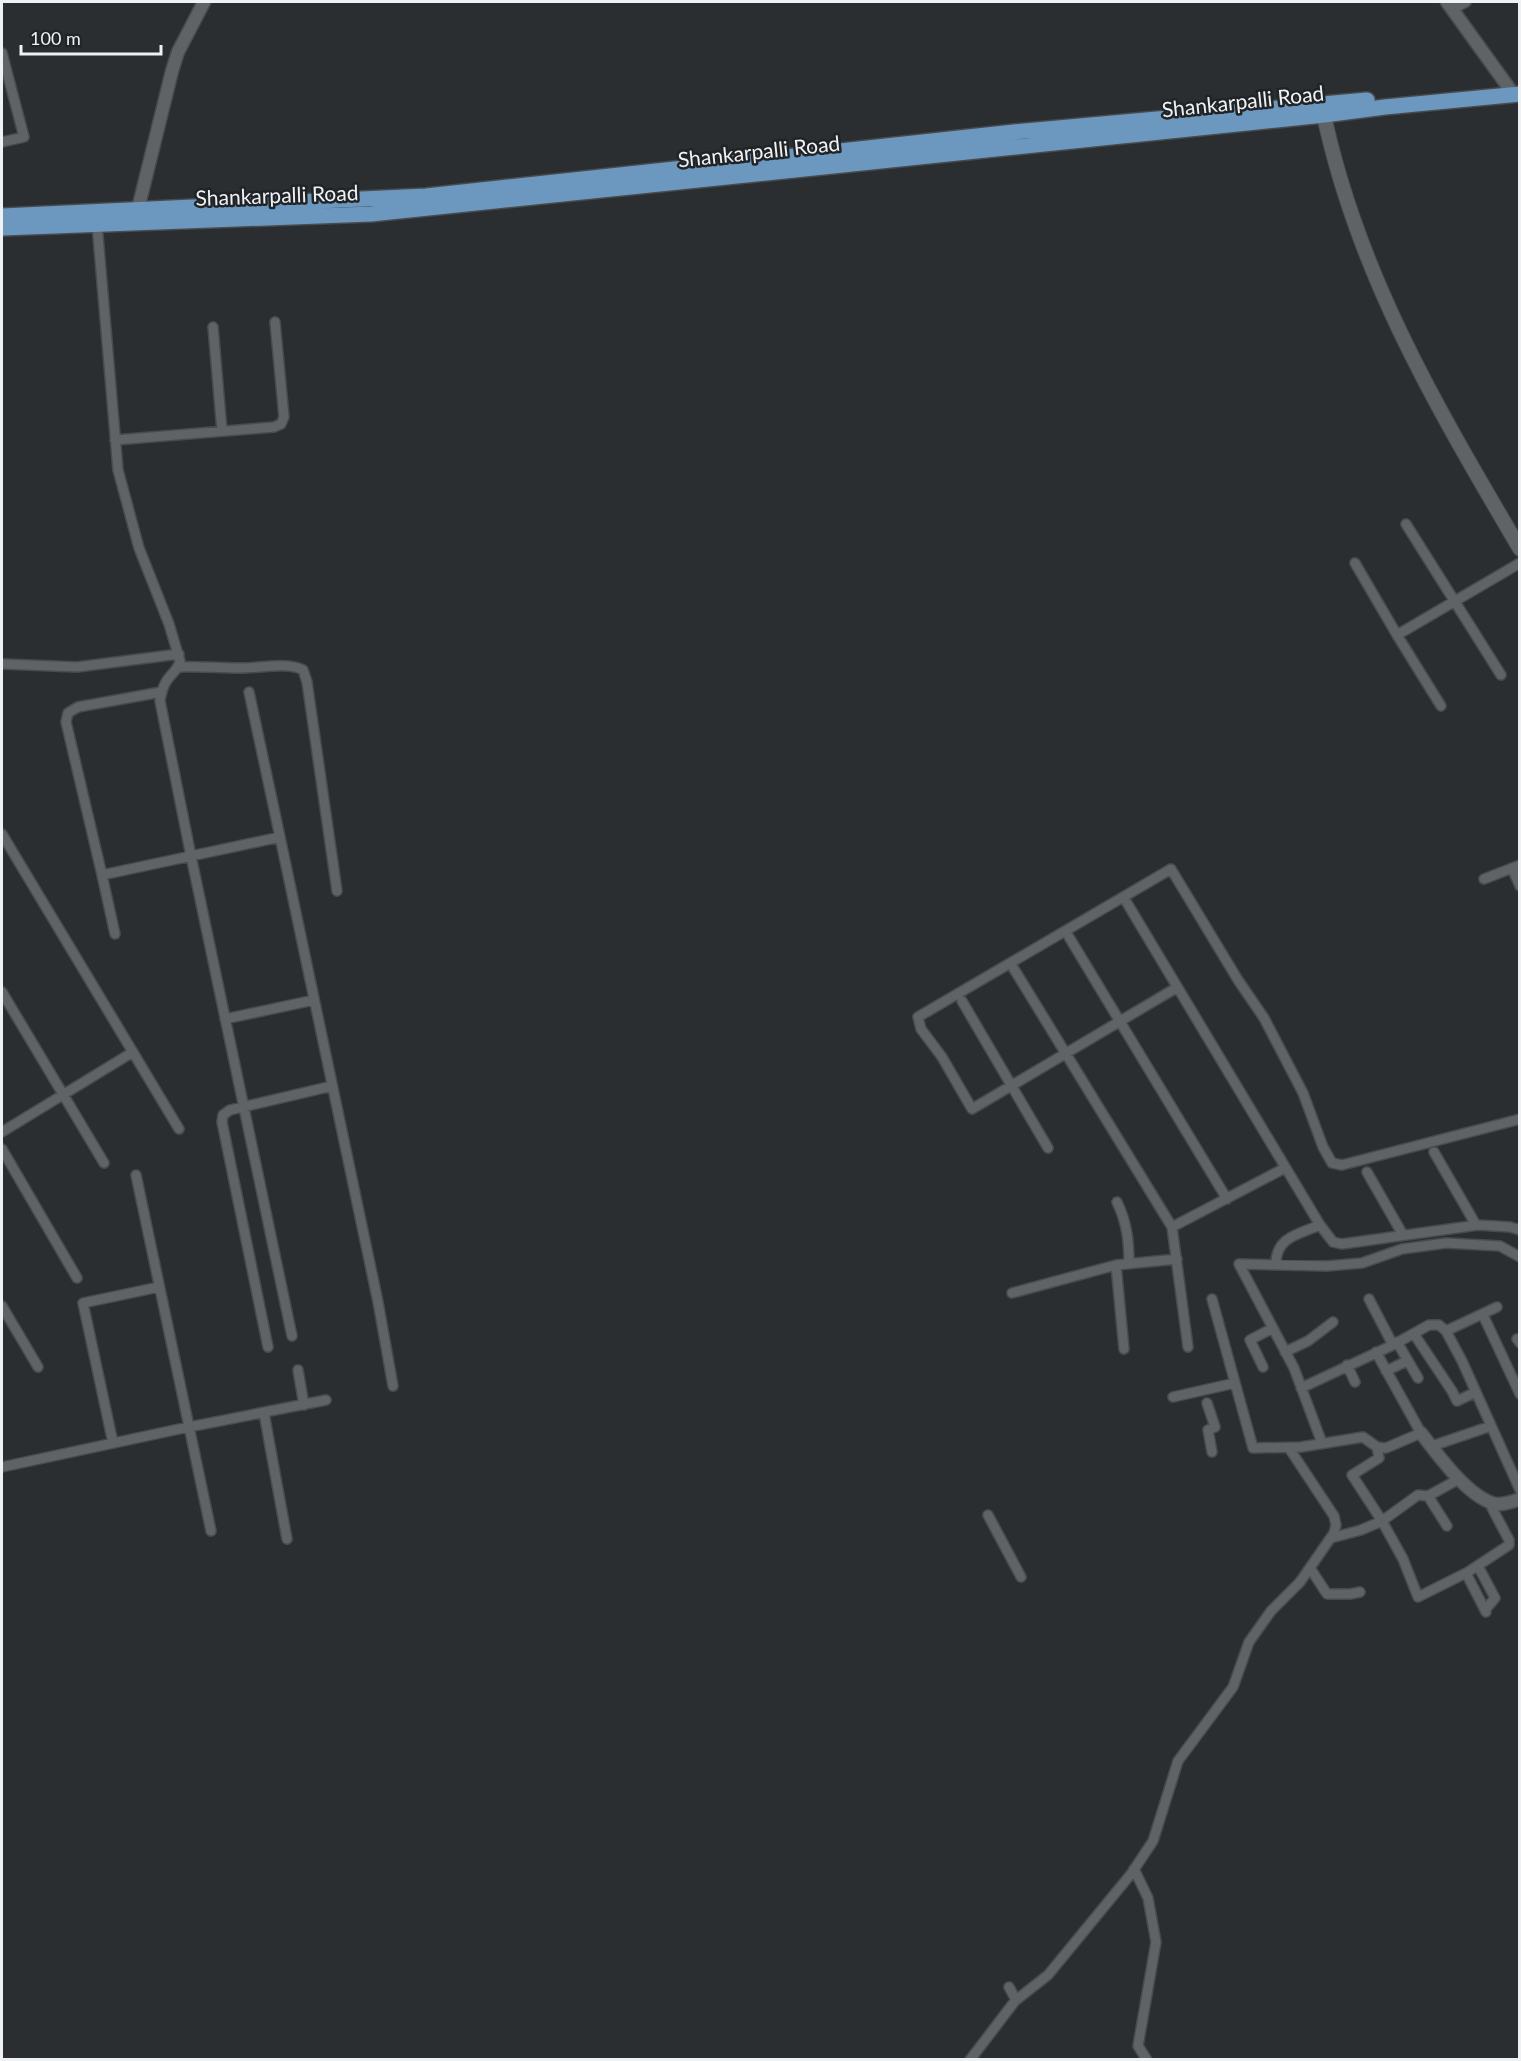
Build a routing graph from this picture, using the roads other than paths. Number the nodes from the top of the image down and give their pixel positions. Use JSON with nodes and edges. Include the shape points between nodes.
{"nodes":[{"id":1,"x":204,"y":2,"type":"edge"},
{"id":2,"x":1466,"y":2,"type":"edge"},
{"id":3,"x":1450,"y":5,"type":"edge"},
{"id":4,"x":2,"y":53,"type":"edge"},
{"id":5,"x":1516,"y":89,"type":"edge"},
{"id":6,"x":1323,"y":110,"type":"junction"},
{"id":7,"x":2,"y":142,"type":"edge"},
{"id":8,"x":138,"y":209,"type":"junction"},
{"id":9,"x":2,"y":216,"type":"edge"},
{"id":10,"x":97,"y":224,"type":"junction"},
{"id":11,"x":2,"y":228,"type":"edge"},
{"id":12,"x":275,"y":322,"type":"dead end"},
{"id":13,"x":213,"y":327,"type":"dead end"},
{"id":14,"x":222,"y":431,"type":"junction"},
{"id":15,"x":115,"y":440,"type":"junction"},
{"id":16,"x":1406,"y":524,"type":"dead end"},
{"id":17,"x":1520,"y":549,"type":"edge"},
{"id":18,"x":1355,"y":563,"type":"dead end"},
{"id":19,"x":1520,"y":563,"type":"edge"},
{"id":20,"x":1454,"y":602,"type":"junction"},
{"id":21,"x":1397,"y":635,"type":"junction"},
{"id":22,"x":179,"y":654,"type":"junction"},
{"id":23,"x":3,"y":664,"type":"dead end"},
{"id":24,"x":179,"y":667,"type":"junction"},
{"id":25,"x":1501,"y":675,"type":"dead end"},
{"id":26,"x":161,"y":692,"type":"junction"},
{"id":27,"x":249,"y":692,"type":"dead end"},
{"id":28,"x":1442,"y":706,"type":"dead end"},
{"id":29,"x":2,"y":834,"type":"edge"},
{"id":30,"x":280,"y":837,"type":"junction"},
{"id":31,"x":191,"y":856,"type":"junction"},
{"id":32,"x":1516,"y":866,"type":"edge"},
{"id":33,"x":102,"y":875,"type":"junction"},
{"id":34,"x":1484,"y":879,"type":"dead end"},
{"id":35,"x":1520,"y":886,"type":"edge"},
{"id":36,"x":337,"y":891,"type":"dead end"},
{"id":37,"x":1126,"y":903,"type":"dead end"},
{"id":38,"x":116,"y":934,"type":"dead end"},
{"id":39,"x":1069,"y":936,"type":"dead end"},
{"id":40,"x":1014,"y":969,"type":"dead end"},
{"id":41,"x":1176,"y":988,"type":"junction"},
{"id":42,"x":2,"y":992,"type":"edge"},
{"id":43,"x":314,"y":1000,"type":"junction"},
{"id":44,"x":962,"y":1001,"type":"dead end"},
{"id":45,"x":225,"y":1019,"type":"junction"},
{"id":46,"x":1120,"y":1021,"type":"junction"},
{"id":47,"x":133,"y":1052,"type":"junction"},
{"id":48,"x":1066,"y":1053,"type":"junction"},
{"id":49,"x":332,"y":1086,"type":"junction"},
{"id":50,"x":1011,"y":1086,"type":"junction"},
{"id":51,"x":63,"y":1095,"type":"junction"},
{"id":52,"x":243,"y":1107,"type":"junction"},
{"id":53,"x":1520,"y":1119,"type":"edge"},
{"id":54,"x":179,"y":1129,"type":"dead end"},
{"id":55,"x":2,"y":1132,"type":"edge"},
{"id":56,"x":1048,"y":1148,"type":"dead end"},
{"id":57,"x":2,"y":1149,"type":"edge"},
{"id":58,"x":1434,"y":1152,"type":"dead end"},
{"id":59,"x":104,"y":1163,"type":"dead end"},
{"id":60,"x":1286,"y":1168,"type":"junction"},
{"id":61,"x":1367,"y":1172,"type":"dead end"},
{"id":62,"x":136,"y":1175,"type":"dead end"},
{"id":63,"x":1227,"y":1199,"type":"junction"},
{"id":64,"x":1117,"y":1202,"type":"dead end"},
{"id":65,"x":1320,"y":1225,"type":"junction"},
{"id":66,"x":1476,"y":1225,"type":"junction"},
{"id":67,"x":1173,"y":1227,"type":"junction"},
{"id":68,"x":1520,"y":1230,"type":"edge"},
{"id":69,"x":1403,"y":1235,"type":"junction"},
{"id":70,"x":1520,"y":1257,"type":"edge"},
{"id":71,"x":1177,"y":1259,"type":"junction"},
{"id":72,"x":1129,"y":1264,"type":"junction"},
{"id":73,"x":1116,"y":1265,"type":"junction"},
{"id":74,"x":1276,"y":1265,"type":"junction"},
{"id":75,"x":77,"y":1278,"type":"dead end"},
{"id":76,"x":159,"y":1287,"type":"junction"},
{"id":77,"x":1012,"y":1293,"type":"dead end"},
{"id":78,"x":1212,"y":1299,"type":"dead end"},
{"id":79,"x":1369,"y":1299,"type":"dead end"},
{"id":80,"x":2,"y":1306,"type":"edge"},
{"id":81,"x":1497,"y":1307,"type":"dead end"},
{"id":82,"x":1483,"y":1315,"type":"junction"},
{"id":83,"x":1333,"y":1322,"type":"dead end"},
{"id":84,"x":1273,"y":1328,"type":"junction"},
{"id":85,"x":1446,"y":1331,"type":"junction"},
{"id":86,"x":1414,"y":1334,"type":"junction"},
{"id":87,"x":292,"y":1336,"type":"dead end"},
{"id":88,"x":1395,"y":1344,"type":"junction"},
{"id":89,"x":268,"y":1347,"type":"dead end"},
{"id":90,"x":1188,"y":1347,"type":"dead end"},
{"id":91,"x":1124,"y":1349,"type":"dead end"},
{"id":92,"x":1285,"y":1352,"type":"junction"},
{"id":93,"x":1376,"y":1352,"type":"junction"},
{"id":94,"x":1407,"y":1361,"type":"junction"},
{"id":95,"x":1347,"y":1365,"type":"junction"},
{"id":96,"x":38,"y":1366,"type":"dead end"},
{"id":97,"x":1263,"y":1367,"type":"dead end"},
{"id":98,"x":298,"y":1370,"type":"dead end"},
{"id":99,"x":1386,"y":1371,"type":"junction"},
{"id":100,"x":1418,"y":1378,"type":"dead end"},
{"id":101,"x":1355,"y":1382,"type":"dead end"},
{"id":102,"x":1235,"y":1383,"type":"junction"},
{"id":103,"x":393,"y":1386,"type":"dead end"},
{"id":104,"x":1301,"y":1388,"type":"junction"},
{"id":105,"x":1476,"y":1392,"type":"junction"},
{"id":106,"x":1520,"y":1394,"type":"edge"},
{"id":107,"x":1173,"y":1397,"type":"dead end"},
{"id":108,"x":326,"y":1400,"type":"dead end"},
{"id":109,"x":1207,"y":1403,"type":"dead end"},
{"id":110,"x":304,"y":1405,"type":"junction"},
{"id":111,"x":264,"y":1413,"type":"junction"},
{"id":112,"x":1491,"y":1426,"type":"junction"},
{"id":113,"x":188,"y":1427,"type":"junction"},
{"id":114,"x":1421,"y":1433,"type":"junction"},
{"id":115,"x":113,"y":1443,"type":"junction"},
{"id":116,"x":1322,"y":1443,"type":"junction"},
{"id":117,"x":1431,"y":1446,"type":"junction"},
{"id":118,"x":1377,"y":1447,"type":"junction"},
{"id":119,"x":1289,"y":1448,"type":"junction"},
{"id":120,"x":1212,"y":1452,"type":"dead end"},
{"id":121,"x":2,"y":1467,"type":"edge"},
{"id":122,"x":1460,"y":1479,"type":"junction"},
{"id":123,"x":1520,"y":1490,"type":"edge"},
{"id":124,"x":1428,"y":1496,"type":"junction"},
{"id":125,"x":1520,"y":1499,"type":"edge"},
{"id":126,"x":1494,"y":1504,"type":"junction"},
{"id":127,"x":988,"y":1515,"type":"dead end"},
{"id":128,"x":1382,"y":1521,"type":"junction"},
{"id":129,"x":1447,"y":1526,"type":"dead end"},
{"id":130,"x":211,"y":1531,"type":"dead end"},
{"id":131,"x":1332,"y":1538,"type":"junction"},
{"id":132,"x":287,"y":1539,"type":"dead end"},
{"id":133,"x":1478,"y":1566,"type":"junction"},
{"id":134,"x":1310,"y":1568,"type":"junction"},
{"id":135,"x":1466,"y":1573,"type":"junction"},
{"id":136,"x":1021,"y":1577,"type":"dead end"},
{"id":137,"x":1360,"y":1592,"type":"dead end"},
{"id":138,"x":1134,"y":1869,"type":"junction"},
{"id":139,"x":1009,"y":1987,"type":"dead end"},
{"id":140,"x":1016,"y":2000,"type":"junction"},
{"id":141,"x":970,"y":2060,"type":"edge"},
{"id":142,"x":1147,"y":2060,"type":"edge"}],
"edges":[{"from":1,"to":8,"type":"street","via":[[178,52]]},
{"from":2,"to":3,"type":"street"},
{"from":3,"to":5,"type":"street"},
{"from":4,"to":7,"type":"street","via":[[24,137]]},
{"from":5,"to":6,"type":"main road","name":"Shankarpalli Road"},
{"from":6,"to":8,"type":"main road","name":"Shankarpalli Road","via":[[1014,132],[426,196]]},
{"from":6,"to":10,"type":"main road","name":"Shankarpalli Road","via":[[371,214]]},
{"from":6,"to":17,"type":"main road","via":[[1344,188],[1383,298],[1438,408]]},
{"from":8,"to":9,"type":"main road","name":"Shankarpalli Road"},
{"from":10,"to":11,"type":"main road","name":"Shankarpalli Road"},
{"from":10,"to":15,"type":"street"},
{"from":12,"to":14,"type":"street","via":[[284,417],[281,424]]},
{"from":13,"to":14,"type":"street"},
{"from":14,"to":15,"type":"street"},
{"from":15,"to":22,"type":"street","via":[[118,470],[139,548]]},
{"from":16,"to":20,"type":"street"},
{"from":18,"to":21,"type":"street"},
{"from":19,"to":20,"type":"street"},
{"from":20,"to":21,"type":"street"},
{"from":20,"to":25,"type":"street"},
{"from":21,"to":28,"type":"street"},
{"from":22,"to":23,"type":"street","via":[[77,667]]},
{"from":22,"to":24,"type":"street"},
{"from":24,"to":26,"type":"street"},
{"from":24,"to":36,"type":"street","via":[[287,666],[303,670],[308,682]]},
{"from":26,"to":31,"type":"street"},
{"from":26,"to":33,"type":"street","via":[[78,707],[68,713],[66,722]]},
{"from":27,"to":30,"type":"street"},
{"from":29,"to":47,"type":"street"},
{"from":30,"to":31,"type":"street"},
{"from":30,"to":43,"type":"street"},
{"from":31,"to":33,"type":"street"},
{"from":31,"to":45,"type":"street"},
{"from":32,"to":34,"type":"street"},
{"from":32,"to":35,"type":"street"},
{"from":33,"to":38,"type":"street"},
{"from":37,"to":41,"type":"street"},
{"from":39,"to":46,"type":"street"},
{"from":40,"to":48,"type":"street"},
{"from":41,"to":46,"type":"street"},
{"from":41,"to":60,"type":"street"},
{"from":42,"to":51,"type":"street"},
{"from":43,"to":45,"type":"street"},
{"from":43,"to":49,"type":"street"},
{"from":44,"to":50,"type":"street"},
{"from":45,"to":52,"type":"street"},
{"from":46,"to":48,"type":"street"},
{"from":46,"to":63,"type":"street"},
{"from":47,"to":51,"type":"street"},
{"from":47,"to":54,"type":"street"},
{"from":48,"to":50,"type":"street"},
{"from":48,"to":67,"type":"street"},
{"from":49,"to":52,"type":"street"},
{"from":49,"to":103,"type":"street"},
{"from":50,"to":53,"type":"street","via":[[972,1109],[921,1029],[918,1017],[1171,869],[1264,1018],[1303,1093],[1332,1163],[1342,1165]]},
{"from":50,"to":56,"type":"street"},
{"from":51,"to":55,"type":"street"},
{"from":51,"to":59,"type":"street"},
{"from":52,"to":87,"type":"street"},
{"from":52,"to":89,"type":"street","via":[[226,1112],[222,1122]]},
{"from":57,"to":75,"type":"street"},
{"from":58,"to":66,"type":"street"},
{"from":60,"to":63,"type":"street"},
{"from":60,"to":65,"type":"street"},
{"from":61,"to":69,"type":"street"},
{"from":62,"to":76,"type":"street"},
{"from":63,"to":67,"type":"street"},
{"from":64,"to":72,"type":"street","via":[[1128,1237]]},
{"from":65,"to":69,"type":"street","via":[[1333,1242],[1342,1244]]},
{"from":65,"to":74,"type":"street","via":[[1284,1241],[1276,1253]]},
{"from":66,"to":68,"type":"street"},
{"from":66,"to":69,"type":"street"},
{"from":67,"to":71,"type":"street"},
{"from":70,"to":74,"type":"street","via":[[1500,1246],[1446,1243],[1402,1249],[1362,1263]]},
{"from":71,"to":72,"type":"street"},
{"from":71,"to":90,"type":"street"},
{"from":72,"to":73,"type":"street"},
{"from":73,"to":77,"type":"street"},
{"from":73,"to":91,"type":"street"},
{"from":74,"to":84,"type":"street","via":[[1239,1264]]},
{"from":76,"to":113,"type":"street"},
{"from":76,"to":115,"type":"street","via":[[83,1303]]},
{"from":78,"to":102,"type":"street"},
{"from":79,"to":88,"type":"street"},
{"from":80,"to":96,"type":"street"},
{"from":81,"to":82,"type":"street"},
{"from":82,"to":85,"type":"street"},
{"from":82,"to":106,"type":"street"},
{"from":83,"to":92,"type":"street"},
{"from":84,"to":92,"type":"street"},
{"from":84,"to":97,"type":"street","via":[[1250,1340]]},
{"from":85,"to":86,"type":"street","via":[[1434,1324]]},
{"from":85,"to":105,"type":"street"},
{"from":86,"to":88,"type":"street"},
{"from":86,"to":105,"type":"street","via":[[1457,1401]]},
{"from":88,"to":93,"type":"street"},
{"from":88,"to":94,"type":"street"},
{"from":92,"to":104,"type":"street"},
{"from":93,"to":95,"type":"street"},
{"from":93,"to":99,"type":"street"},
{"from":94,"to":99,"type":"street"},
{"from":94,"to":100,"type":"street"},
{"from":95,"to":101,"type":"street"},
{"from":95,"to":104,"type":"street"},
{"from":98,"to":110,"type":"street"},
{"from":99,"to":114,"type":"street"},
{"from":102,"to":107,"type":"street"},
{"from":102,"to":119,"type":"street","via":[[1253,1448]]},
{"from":104,"to":116,"type":"street"},
{"from":105,"to":112,"type":"street"},
{"from":108,"to":110,"type":"street"},
{"from":109,"to":120,"type":"street","via":[[1215,1427],[1208,1430]]},
{"from":110,"to":111,"type":"street"},
{"from":111,"to":113,"type":"street"},
{"from":111,"to":132,"type":"street"},
{"from":112,"to":117,"type":"street"},
{"from":112,"to":123,"type":"street"},
{"from":113,"to":115,"type":"street"},
{"from":113,"to":130,"type":"street"},
{"from":114,"to":117,"type":"street"},
{"from":114,"to":118,"type":"street","via":[[1386,1448]]},
{"from":115,"to":121,"type":"street"},
{"from":116,"to":118,"type":"street","via":[[1363,1437]]},
{"from":116,"to":119,"type":"street"},
{"from":117,"to":122,"type":"street"},
{"from":118,"to":128,"type":"street","via":[[1379,1458],[1352,1475]]},
{"from":119,"to":131,"type":"street","via":[[1334,1516]]},
{"from":122,"to":124,"type":"street"},
{"from":122,"to":126,"type":"street"},
{"from":124,"to":128,"type":"street","via":[[1418,1496]]},
{"from":124,"to":129,"type":"street"},
{"from":125,"to":126,"type":"street"},
{"from":126,"to":133,"type":"street","via":[[1492,1508],[1509,1545]]},
{"from":127,"to":136,"type":"street"},
{"from":128,"to":131,"type":"street"},
{"from":128,"to":135,"type":"street","via":[[1418,1598]]},
{"from":131,"to":134,"type":"street"},
{"from":133,"to":135,"type":"street"},
{"from":133,"to":135,"type":"street","via":[[1495,1598],[1485,1611]]},
{"from":134,"to":137,"type":"street","via":[[1327,1594]]},
{"from":134,"to":138,"type":"street","via":[[1249,1642],[1233,1686],[1178,1761],[1153,1841]]},
{"from":138,"to":140,"type":"street","via":[[1048,1976]]},
{"from":138,"to":142,"type":"street","via":[[1148,1898],[1156,1942],[1138,2046]]},
{"from":139,"to":140,"type":"street"},
{"from":140,"to":141,"type":"street"}]}
